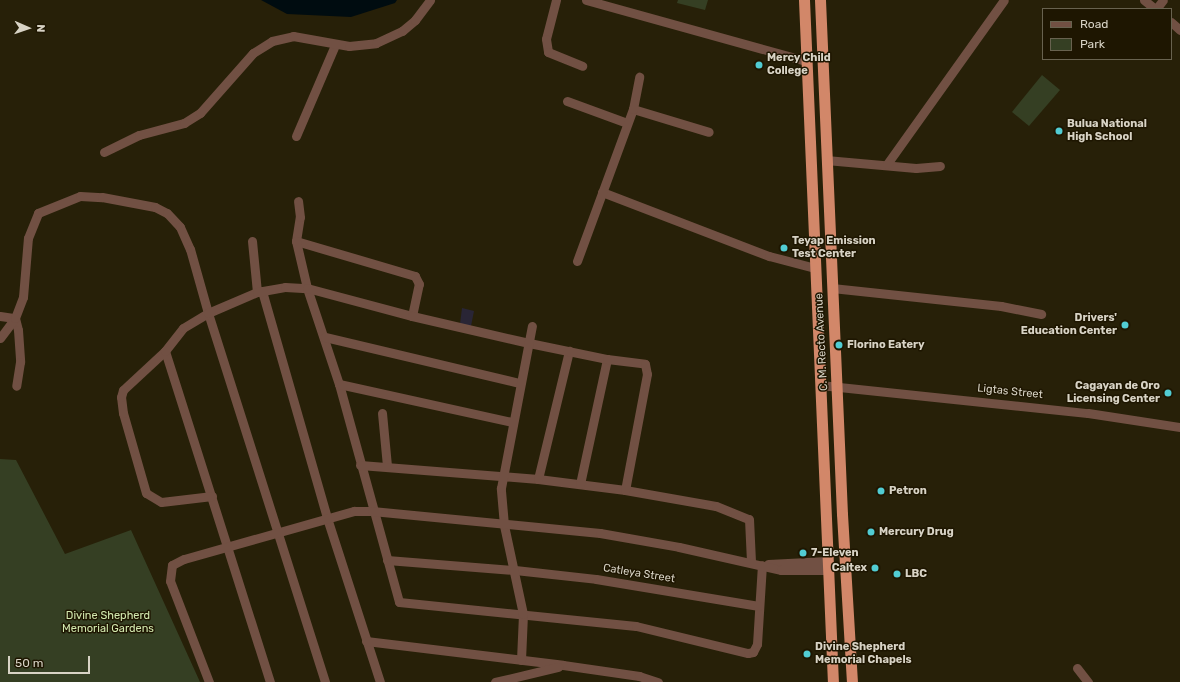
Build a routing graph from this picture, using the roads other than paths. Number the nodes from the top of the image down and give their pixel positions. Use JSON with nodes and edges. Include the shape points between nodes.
{"nodes":[{"id":1,"x":430,"y":0,"type":"edge"},
{"id":2,"x":556,"y":0,"type":"edge"},
{"id":3,"x":586,"y":0,"type":"edge"},
{"id":4,"x":804,"y":0,"type":"edge"},
{"id":5,"x":820,"y":0,"type":"edge"},
{"id":6,"x":1004,"y":0,"type":"edge"},
{"id":7,"x":1144,"y":0,"type":"edge"},
{"id":8,"x":1163,"y":0,"type":"edge"},
{"id":9,"x":1155,"y":8,"type":"edge"},
{"id":10,"x":1157,"y":8,"type":"edge"},
{"id":11,"x":1172,"y":23,"type":"edge"},
{"id":12,"x":1180,"y":30,"type":"edge"},
{"id":13,"x":335,"y":45,"type":"junction"},
{"id":14,"x":806,"y":61,"type":"junction"},
{"id":15,"x":582,"y":66,"type":"dead end"},
{"id":16,"x":638,"y":77,"type":"dead end"},
{"id":17,"x":567,"y":101,"type":"dead end"},
{"id":18,"x":632,"y":109,"type":"junction"},
{"id":19,"x":627,"y":123,"type":"junction"},
{"id":20,"x":709,"y":132,"type":"dead end"},
{"id":21,"x":296,"y":136,"type":"dead end"},
{"id":22,"x":104,"y":152,"type":"dead end"},
{"id":23,"x":826,"y":160,"type":"junction"},
{"id":24,"x":887,"y":164,"type":"junction"},
{"id":25,"x":940,"y":166,"type":"dead end"},
{"id":26,"x":602,"y":192,"type":"junction"},
{"id":27,"x":298,"y":201,"type":"dead end"},
{"id":28,"x":252,"y":241,"type":"dead end"},
{"id":29,"x":296,"y":241,"type":"junction"},
{"id":30,"x":577,"y":261,"type":"dead end"},
{"id":31,"x":815,"y":268,"type":"junction"},
{"id":32,"x":307,"y":288,"type":"junction"},
{"id":33,"x":832,"y":288,"type":"junction"},
{"id":34,"x":259,"y":291,"type":"junction"},
{"id":35,"x":208,"y":313,"type":"junction"},
{"id":36,"x":1041,"y":314,"type":"dead end"},
{"id":37,"x":0,"y":316,"type":"edge"},
{"id":38,"x":412,"y":316,"type":"junction"},
{"id":39,"x":15,"y":318,"type":"junction"},
{"id":40,"x":532,"y":326,"type":"dead end"},
{"id":41,"x":325,"y":337,"type":"junction"},
{"id":42,"x":0,"y":338,"type":"edge"},
{"id":43,"x":529,"y":343,"type":"junction"},
{"id":44,"x":165,"y":351,"type":"junction"},
{"id":45,"x":569,"y":351,"type":"junction"},
{"id":46,"x":607,"y":359,"type":"junction"},
{"id":47,"x":520,"y":383,"type":"junction"},
{"id":48,"x":339,"y":384,"type":"junction"},
{"id":49,"x":820,"y":385,"type":"junction"},
{"id":50,"x":837,"y":385,"type":"junction"},
{"id":51,"x":16,"y":386,"type":"dead end"},
{"id":52,"x":382,"y":413,"type":"dead end"},
{"id":53,"x":512,"y":422,"type":"junction"},
{"id":54,"x":1180,"y":427,"type":"edge"},
{"id":55,"x":360,"y":465,"type":"junction"},
{"id":56,"x":387,"y":466,"type":"junction"},
{"id":57,"x":502,"y":476,"type":"junction"},
{"id":58,"x":538,"y":479,"type":"junction"},
{"id":59,"x":580,"y":484,"type":"junction"},
{"id":60,"x":625,"y":490,"type":"junction"},
{"id":61,"x":212,"y":496,"type":"junction"},
{"id":62,"x":372,"y":511,"type":"junction"},
{"id":63,"x":327,"y":518,"type":"junction"},
{"id":64,"x":504,"y":525,"type":"junction"},
{"id":65,"x":278,"y":531,"type":"junction"},
{"id":66,"x":227,"y":547,"type":"junction"},
{"id":67,"x":387,"y":560,"type":"junction"},
{"id":68,"x":751,"y":562,"type":"junction"},
{"id":69,"x":762,"y":565,"type":"junction"},
{"id":70,"x":828,"y":566,"type":"junction"},
{"id":71,"x":515,"y":570,"type":"junction"},
{"id":72,"x":759,"y":606,"type":"junction"},
{"id":73,"x":523,"y":614,"type":"junction"},
{"id":74,"x":366,"y":642,"type":"junction"},
{"id":75,"x":521,"y":660,"type":"junction"},
{"id":76,"x":563,"y":665,"type":"junction"},
{"id":77,"x":1077,"y":668,"type":"dead end"},
{"id":78,"x":208,"y":682,"type":"edge"},
{"id":79,"x":270,"y":682,"type":"edge"},
{"id":80,"x":325,"y":682,"type":"edge"},
{"id":81,"x":380,"y":682,"type":"edge"},
{"id":82,"x":495,"y":682,"type":"edge"},
{"id":83,"x":658,"y":682,"type":"edge"},
{"id":84,"x":833,"y":682,"type":"edge"},
{"id":85,"x":852,"y":682,"type":"edge"},
{"id":86,"x":1088,"y":682,"type":"edge"}],
"edges":[{"from":1,"to":13,"type":"street","via":[[414,20],[390,38],[363,46]]},
{"from":2,"to":15,"type":"street","via":[[546,39],[548,52]]},
{"from":3,"to":14,"type":"street"},
{"from":4,"to":14,"type":"highway","name":"C. M. Recto Avenue"},
{"from":5,"to":23,"type":"highway","name":"C. M. Recto Avenue"},
{"from":6,"to":24,"type":"street"},
{"from":7,"to":9,"type":"street"},
{"from":8,"to":10,"type":"street"},
{"from":11,"to":12,"type":"street"},
{"from":13,"to":21,"type":"street"},
{"from":13,"to":22,"type":"street","via":[[293,36],[272,41],[253,53],[200,113],[184,123],[139,135]]},
{"from":14,"to":31,"type":"highway","name":"C. M. Recto Avenue"},
{"from":16,"to":18,"type":"street"},
{"from":17,"to":19,"type":"street"},
{"from":18,"to":19,"type":"street"},
{"from":18,"to":20,"type":"street"},
{"from":19,"to":26,"type":"street"},
{"from":23,"to":24,"type":"street"},
{"from":23,"to":33,"type":"highway","name":"C. M. Recto Avenue"},
{"from":24,"to":25,"type":"street","via":[[916,168]]},
{"from":26,"to":30,"type":"street"},
{"from":26,"to":31,"type":"street","via":[[769,256]]},
{"from":27,"to":29,"type":"street","via":[[300,217]]},
{"from":28,"to":34,"type":"street"},
{"from":29,"to":32,"type":"street"},
{"from":29,"to":38,"type":"street","via":[[415,276],[419,284]]},
{"from":31,"to":49,"type":"highway","name":"C. M. Recto Avenue"},
{"from":32,"to":34,"type":"street","via":[[278,287]]},
{"from":32,"to":38,"type":"street"},
{"from":32,"to":41,"type":"street"},
{"from":33,"to":36,"type":"street","via":[[1001,306]]},
{"from":33,"to":50,"type":"highway","name":"C. M. Recto Avenue"},
{"from":34,"to":35,"type":"street"},
{"from":34,"to":63,"type":"street"},
{"from":35,"to":39,"type":"street","via":[[190,249],[180,227],[167,213],[155,207],[120,199],[80,196],[38,212],[28,238],[24,297]]},
{"from":35,"to":44,"type":"street","via":[[184,328]]},
{"from":35,"to":65,"type":"street"},
{"from":37,"to":39,"type":"street"},
{"from":38,"to":43,"type":"street"},
{"from":39,"to":42,"type":"street"},
{"from":39,"to":51,"type":"street","via":[[20,351]]},
{"from":40,"to":43,"type":"street"},
{"from":41,"to":47,"type":"street"},
{"from":41,"to":48,"type":"street"},
{"from":43,"to":45,"type":"street"},
{"from":43,"to":47,"type":"street"},
{"from":44,"to":61,"type":"street"},
{"from":44,"to":61,"type":"street","via":[[127,384],[121,397],[144,488],[149,496],[162,502]]},
{"from":45,"to":46,"type":"street"},
{"from":45,"to":58,"type":"street"},
{"from":46,"to":59,"type":"street"},
{"from":46,"to":60,"type":"street","via":[[640,362],[647,368]]},
{"from":47,"to":53,"type":"street"},
{"from":48,"to":53,"type":"street"},
{"from":48,"to":55,"type":"street"},
{"from":49,"to":50,"type":"street","name":"Ligtas Street"},
{"from":49,"to":70,"type":"highway","name":"C. M. Recto Avenue"},
{"from":50,"to":54,"type":"street","name":"Ligtas Street","via":[[1088,413]]},
{"from":50,"to":85,"type":"highway","name":"C. M. Recto Avenue"},
{"from":52,"to":56,"type":"street"},
{"from":53,"to":57,"type":"street"},
{"from":55,"to":56,"type":"street"},
{"from":55,"to":62,"type":"street"},
{"from":56,"to":57,"type":"street"},
{"from":57,"to":58,"type":"street"},
{"from":57,"to":64,"type":"street"},
{"from":58,"to":59,"type":"street"},
{"from":59,"to":60,"type":"street"},
{"from":60,"to":68,"type":"street","via":[[716,506],[746,516],[751,524]]},
{"from":61,"to":66,"type":"street"},
{"from":62,"to":63,"type":"street","via":[[354,511]]},
{"from":62,"to":64,"type":"street"},
{"from":62,"to":67,"type":"street"},
{"from":63,"to":65,"type":"street"},
{"from":63,"to":74,"type":"street"},
{"from":64,"to":68,"type":"street","via":[[620,536]]},
{"from":64,"to":71,"type":"street"},
{"from":65,"to":66,"type":"street"},
{"from":65,"to":80,"type":"street"},
{"from":66,"to":78,"type":"street","via":[[184,559],[170,569],[170,581]]},
{"from":66,"to":79,"type":"street"},
{"from":67,"to":71,"type":"street","name":"Catleya Street"},
{"from":67,"to":73,"type":"street","via":[[399,602]]},
{"from":68,"to":69,"type":"street"},
{"from":69,"to":70,"type":"street"},
{"from":69,"to":72,"type":"street"},
{"from":70,"to":84,"type":"highway","name":"C. M. Recto Avenue"},
{"from":71,"to":72,"type":"street","name":"Catleya Street","via":[[632,584]]},
{"from":71,"to":73,"type":"street"},
{"from":72,"to":73,"type":"street","via":[[757,644],[753,652],[748,653],[636,626]]},
{"from":73,"to":75,"type":"street"},
{"from":74,"to":75,"type":"street"},
{"from":74,"to":81,"type":"street"},
{"from":75,"to":76,"type":"street"},
{"from":76,"to":82,"type":"street"},
{"from":76,"to":83,"type":"street","via":[[639,676]]},
{"from":77,"to":86,"type":"street"}]}
